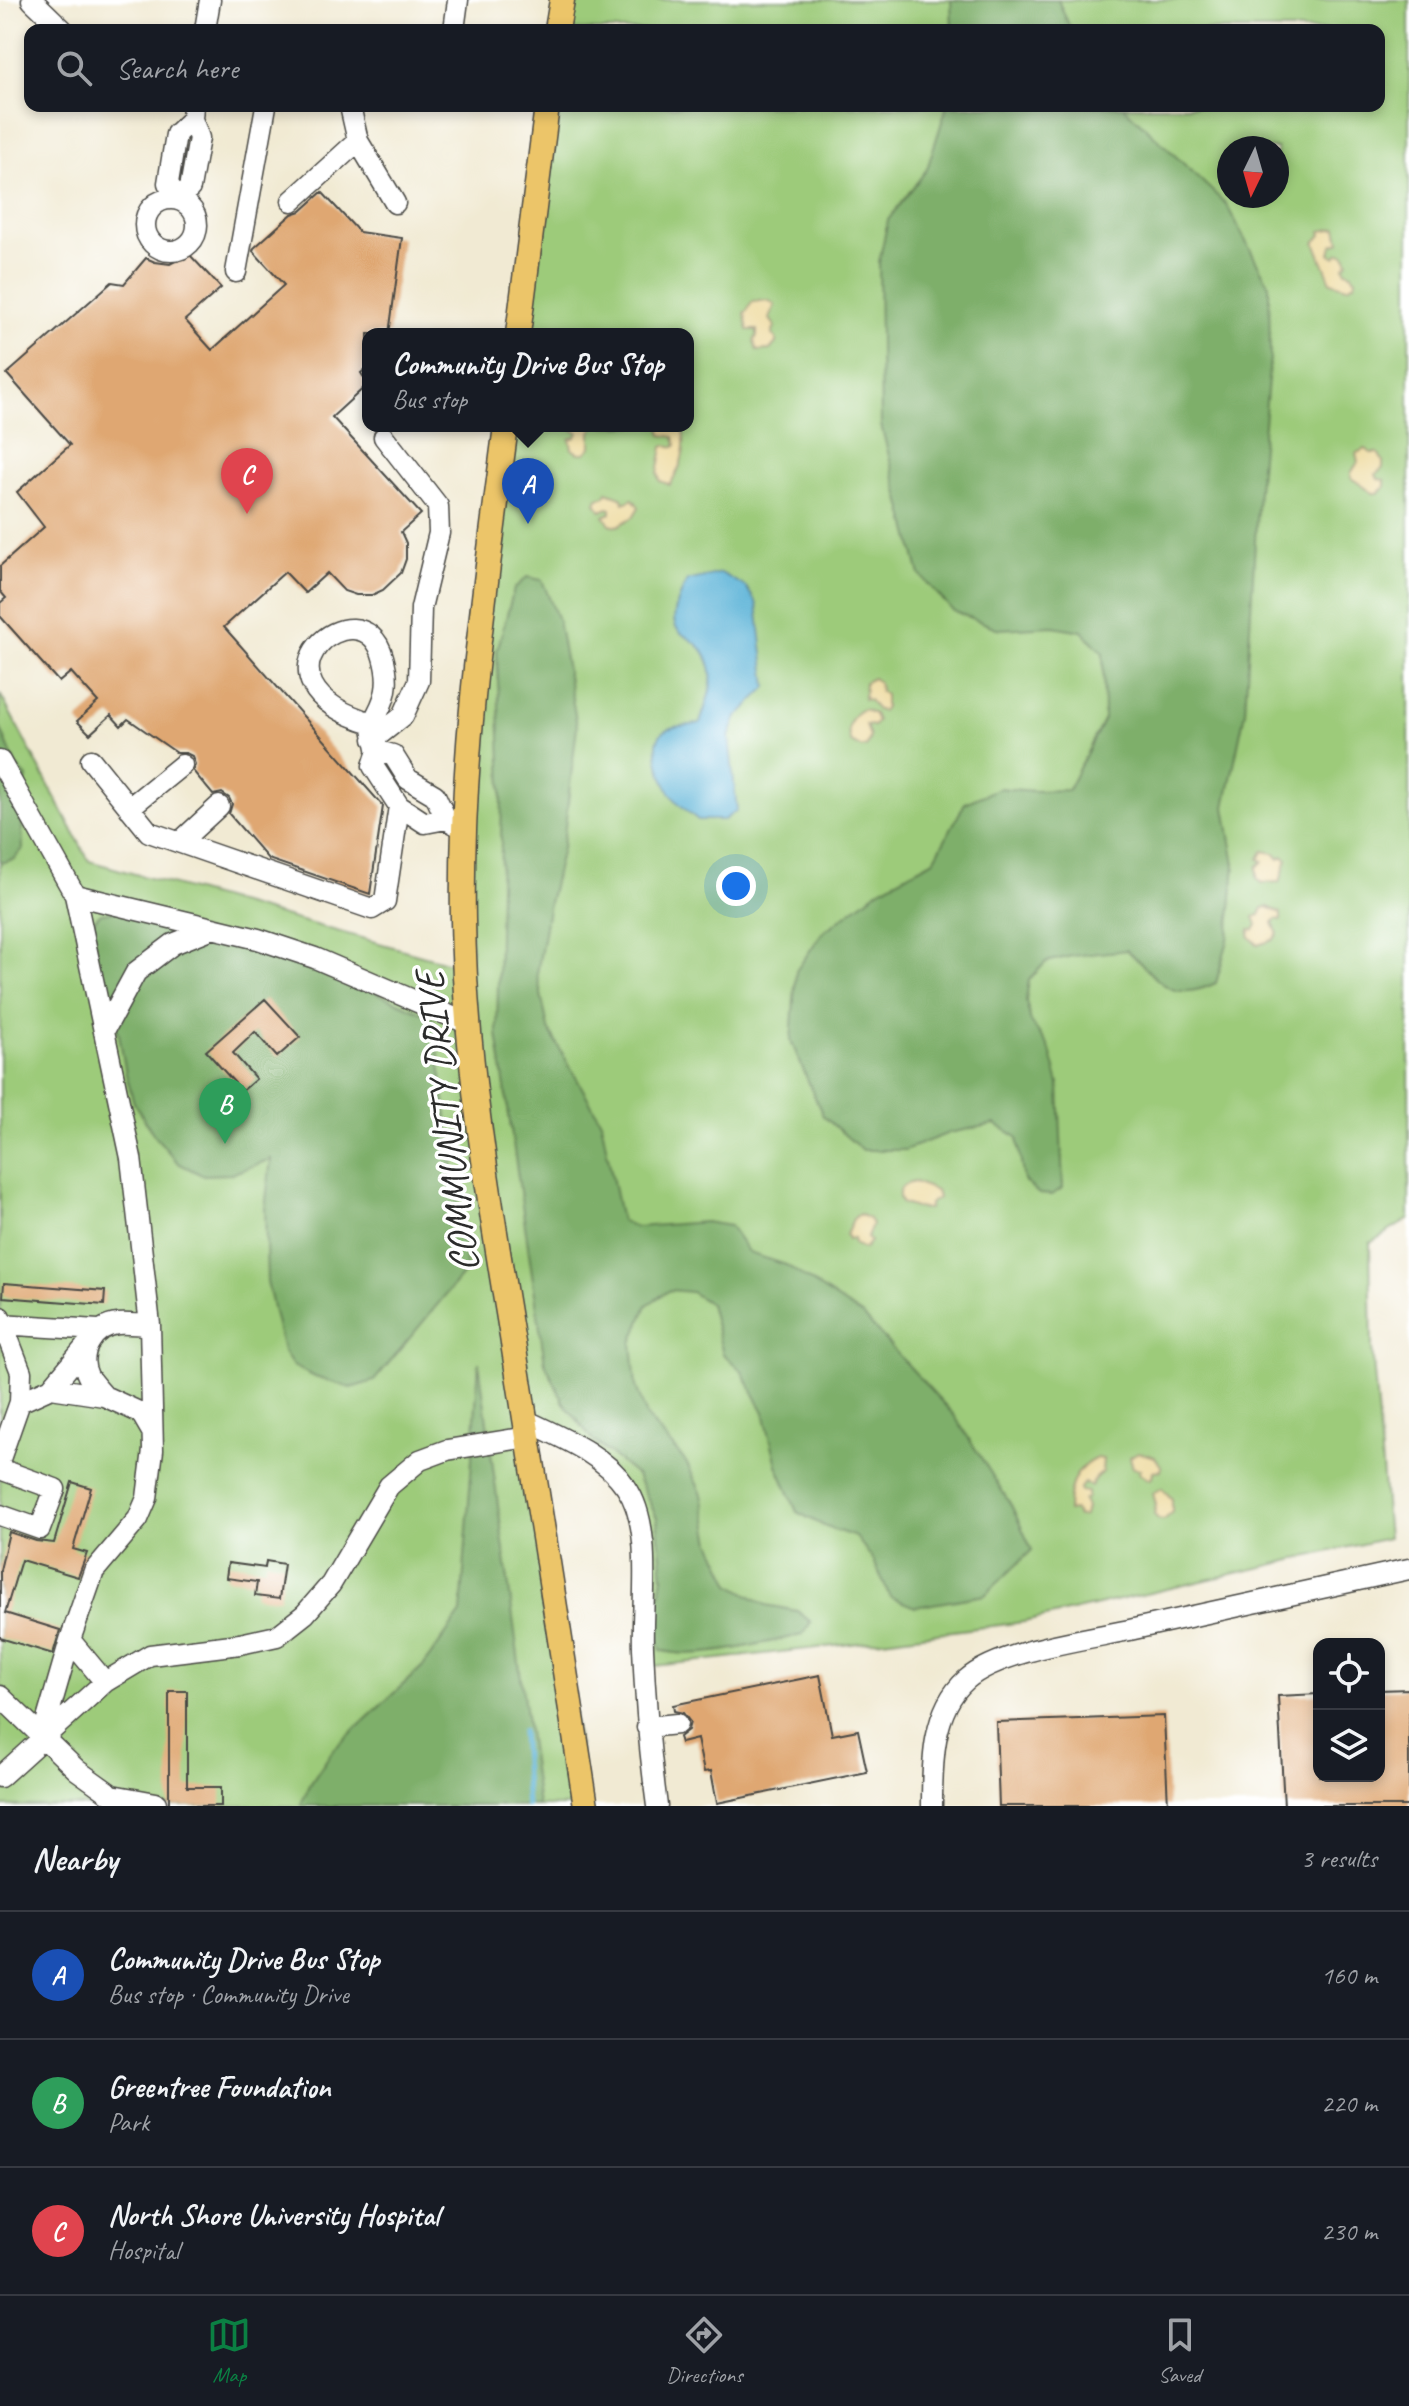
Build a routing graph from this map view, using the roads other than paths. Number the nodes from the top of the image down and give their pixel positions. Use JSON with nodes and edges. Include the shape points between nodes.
{"nodes":[{"id":1,"x":32,"y":0,"type":"edge"},
{"id":2,"x":210,"y":0,"type":"edge"},
{"id":3,"x":458,"y":0,"type":"edge"},
{"id":4,"x":562,"y":0,"type":"edge"},
{"id":5,"x":57,"y":24,"type":"edge"},
{"id":6,"x":206,"y":24,"type":"edge"},
{"id":7,"x":455,"y":24,"type":"edge"},
{"id":8,"x":558,"y":24,"type":"edge"},
{"id":9,"x":265,"y":112,"type":"edge"},
{"id":10,"x":351,"y":112,"type":"edge"},
{"id":11,"x":546,"y":112,"type":"edge"},
{"id":12,"x":193,"y":113,"type":"edge"},
{"id":13,"x":358,"y":141,"type":"junction"},
{"id":14,"x":177,"y":198,"type":"dead end"},
{"id":15,"x":292,"y":201,"type":"dead end"},
{"id":16,"x":395,"y":203,"type":"dead end"},
{"id":17,"x":236,"y":272,"type":"dead end"},
{"id":18,"x":519,"y":328,"type":"edge"},
{"id":19,"x":505,"y":432,"type":"edge"},
{"id":20,"x":384,"y":437,"type":"dead end"},
{"id":21,"x":375,"y":738,"type":"junction"},
{"id":22,"x":91,"y":760,"type":"dead end"},
{"id":23,"x":0,"y":761,"type":"edge"},
{"id":24,"x":182,"y":765,"type":"dead end"},
{"id":25,"x":219,"y":806,"type":"dead end"},
{"id":26,"x":399,"y":806,"type":"junction"},
{"id":27,"x":129,"y":808,"type":"junction"},
{"id":28,"x":455,"y":824,"type":"junction"},
{"id":29,"x":180,"y":842,"type":"junction"},
{"id":30,"x":75,"y":895,"type":"junction"},
{"id":31,"x":213,"y":928,"type":"junction"},
{"id":32,"x":469,"y":1024,"type":"junction"},
{"id":33,"x":104,"y":1031,"type":"junction"},
{"id":34,"x":1,"y":1322,"type":"edge"},
{"id":35,"x":150,"y":1325,"type":"junction"},
{"id":36,"x":93,"y":1337,"type":"junction"},
{"id":37,"x":51,"y":1388,"type":"junction"},
{"id":38,"x":104,"y":1396,"type":"junction"},
{"id":39,"x":20,"y":1402,"type":"junction"},
{"id":40,"x":527,"y":1429,"type":"junction"},
{"id":41,"x":152,"y":1432,"type":"junction"},
{"id":42,"x":0,"y":1459,"type":"edge"},
{"id":43,"x":0,"y":1469,"type":"edge"},
{"id":44,"x":0,"y":1515,"type":"edge"},
{"id":45,"x":1409,"y":1569,"type":"edge"},
{"id":46,"x":70,"y":1640,"type":"junction"},
{"id":47,"x":105,"y":1682,"type":"junction"},
{"id":48,"x":0,"y":1696,"type":"edge"},
{"id":49,"x":677,"y":1724,"type":"dead end"},
{"id":50,"x":647,"y":1727,"type":"junction"},
{"id":51,"x":42,"y":1737,"type":"junction"},
{"id":52,"x":0,"y":1777,"type":"edge"},
{"id":53,"x":116,"y":1800,"type":"edge"},
{"id":54,"x":156,"y":1803,"type":"dead end"},
{"id":55,"x":586,"y":1806,"type":"edge"},
{"id":56,"x":657,"y":1806,"type":"edge"},
{"id":57,"x":932,"y":1806,"type":"edge"}],
"edges":[{"from":1,"to":5,"type":"street"},
{"from":2,"to":6,"type":"street"},
{"from":3,"to":7,"type":"street"},
{"from":4,"to":8,"type":"main road"},
{"from":9,"to":17,"type":"street"},
{"from":10,"to":13,"type":"street"},
{"from":11,"to":18,"type":"main road"},
{"from":12,"to":14,"type":"street","via":[[176,134],[168,183]]},
{"from":13,"to":15,"type":"street"},
{"from":13,"to":16,"type":"street"},
{"from":19,"to":28,"type":"main road","name":"COMMUNITY DRIVE"},
{"from":20,"to":21,"type":"street","via":[[438,506],[439,533],[421,608],[419,681],[403,716]]},
{"from":21,"to":21,"type":"street","via":[[385,701],[383,655],[359,629],[342,629],[316,646],[308,664],[310,682]]},
{"from":21,"to":26,"type":"street","via":[[373,766]]},
{"from":21,"to":28,"type":"street","via":[[408,779],[435,795]]},
{"from":22,"to":27,"type":"street"},
{"from":23,"to":30,"type":"street"},
{"from":24,"to":27,"type":"street"},
{"from":25,"to":29,"type":"street"},
{"from":26,"to":28,"type":"street","via":[[425,823]]},
{"from":26,"to":29,"type":"street","via":[[385,901],[372,909]]},
{"from":27,"to":29,"type":"street","via":[[149,832]]},
{"from":28,"to":32,"type":"main road","name":"COMMUNITY DRIVE"},
{"from":30,"to":31,"type":"street"},
{"from":30,"to":33,"type":"street"},
{"from":31,"to":32,"type":"street","via":[[315,958]]},
{"from":31,"to":33,"type":"street","via":[[173,944],[136,972]]},
{"from":32,"to":40,"type":"main road","name":"COMMUNITY DRIVE","via":[[485,1169]]},
{"from":33,"to":35,"type":"street","via":[[131,1158]]},
{"from":34,"to":36,"type":"street"},
{"from":34,"to":39,"type":"street","via":[[21,1372]]},
{"from":35,"to":36,"type":"street","via":[[116,1323]]},
{"from":35,"to":41,"type":"street"},
{"from":36,"to":37,"type":"street"},
{"from":36,"to":38,"type":"street","via":[[84,1362],[88,1377]]},
{"from":37,"to":38,"type":"street"},
{"from":37,"to":39,"type":"street"},
{"from":38,"to":41,"type":"street","via":[[141,1413]]},
{"from":39,"to":42,"type":"street"},
{"from":40,"to":47,"type":"street","via":[[420,1460],[389,1486],[331,1584],[277,1636],[150,1655]]},
{"from":40,"to":50,"type":"street","via":[[578,1446],[601,1462],[625,1485],[636,1506],[642,1539]]},
{"from":40,"to":55,"type":"main road","name":"COMMUNITY DRIVE"},
{"from":41,"to":46,"type":"street","via":[[143,1509],[94,1571]]},
{"from":43,"to":44,"type":"street","via":[[55,1489],[40,1529]]},
{"from":45,"to":57,"type":"street","via":[[987,1665],[965,1680],[947,1703],[939,1725]]},
{"from":46,"to":47,"type":"street"},
{"from":46,"to":51,"type":"street"},
{"from":47,"to":51,"type":"street"},
{"from":48,"to":51,"type":"street"},
{"from":49,"to":50,"type":"street"},
{"from":50,"to":56,"type":"street"},
{"from":51,"to":52,"type":"street"},
{"from":51,"to":53,"type":"street"},
{"from":53,"to":54,"type":"street"}]}
